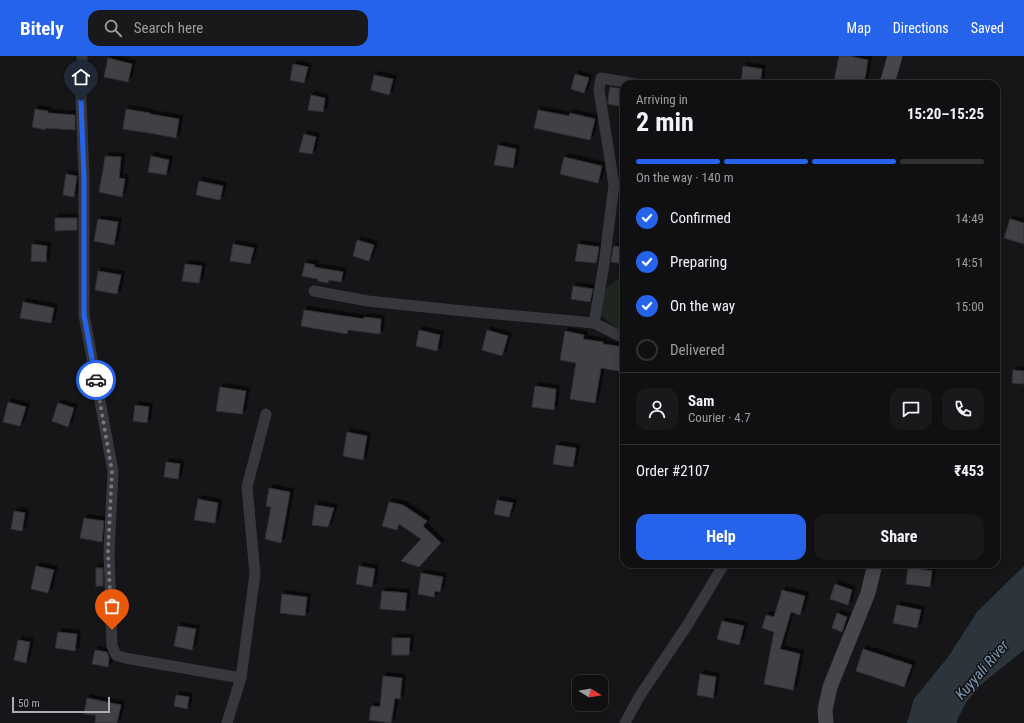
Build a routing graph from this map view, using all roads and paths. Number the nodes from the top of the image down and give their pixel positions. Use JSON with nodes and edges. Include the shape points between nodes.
{"nodes":[{"id":1,"x":82,"y":56,"type":"edge"},
{"id":2,"x":895,"y":56,"type":"edge"},
{"id":3,"x":888,"y":80,"type":"edge"},
{"id":4,"x":620,"y":81,"type":"edge"},
{"id":5,"x":314,"y":292,"type":"dead end"},
{"id":6,"x":594,"y":323,"type":"junction"},
{"id":7,"x":620,"y":336,"type":"edge"},
{"id":8,"x":266,"y":414,"type":"dead end"},
{"id":9,"x":722,"y":568,"type":"edge"},
{"id":10,"x":874,"y":568,"type":"edge"},
{"id":11,"x":241,"y":678,"type":"junction"},
{"id":12,"x":227,"y":723,"type":"edge"},
{"id":13,"x":625,"y":723,"type":"edge"},
{"id":14,"x":826,"y":723,"type":"edge"}],
"edges":[{"from":1,"to":11,"type":"street","via":[[84,315],[112,471],[108,552],[112,646],[116,655],[125,658]]},
{"from":2,"to":3,"type":"main road"},
{"from":4,"to":6,"type":"street","via":[[601,78],[599,90],[614,185]]},
{"from":5,"to":6,"type":"street","via":[[368,301]]},
{"from":6,"to":7,"type":"street"},
{"from":8,"to":11,"type":"street","via":[[247,487],[255,574]]},
{"from":9,"to":13,"type":"street"},
{"from":10,"to":14,"type":"main road","via":[[868,593],[830,687],[825,710]]},
{"from":11,"to":12,"type":"street"}]}
